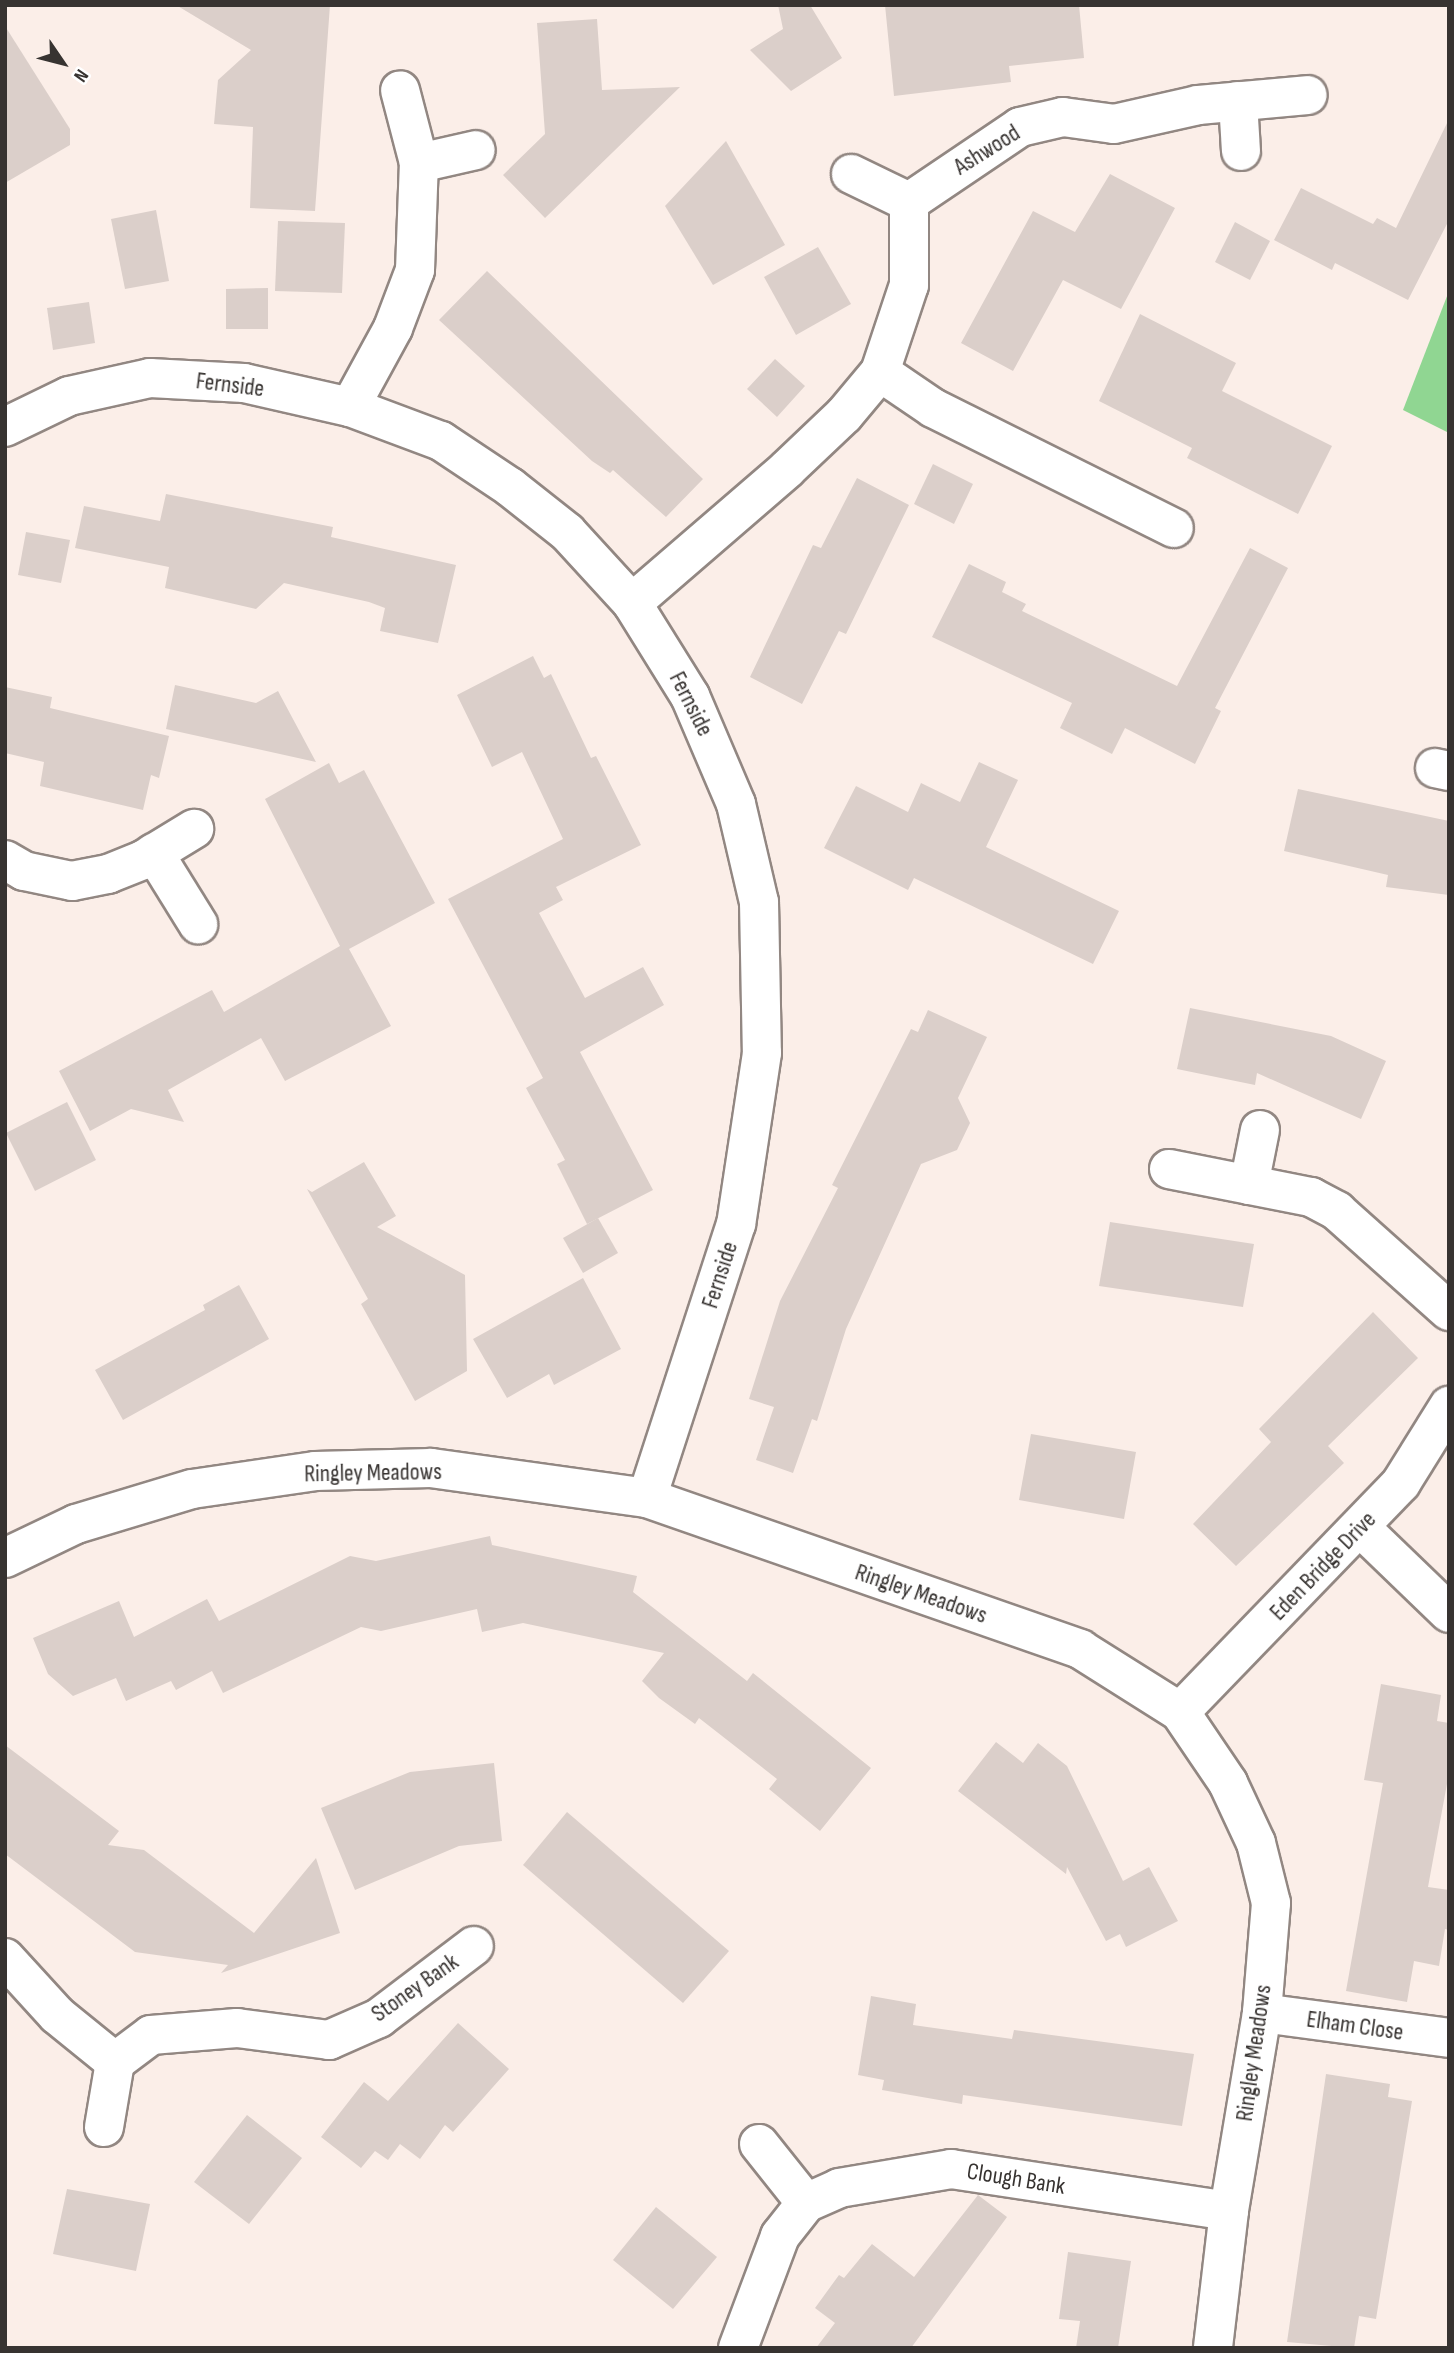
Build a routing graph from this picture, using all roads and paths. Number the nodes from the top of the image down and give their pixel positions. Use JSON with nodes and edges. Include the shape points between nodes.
{"nodes":[{"id":1,"x":400,"y":90,"type":"dead end"},
{"id":2,"x":1308,"y":96,"type":"dead end"},
{"id":3,"x":1238,"y":102,"type":"junction"},
{"id":4,"x":476,"y":150,"type":"dead end"},
{"id":5,"x":1241,"y":151,"type":"dead end"},
{"id":6,"x":419,"y":163,"type":"junction"},
{"id":7,"x":851,"y":174,"type":"dead end"},
{"id":8,"x":909,"y":202,"type":"junction"},
{"id":9,"x":880,"y":372,"type":"junction"},
{"id":10,"x":350,"y":407,"type":"junction"},
{"id":11,"x":5,"y":427,"type":"edge"},
{"id":12,"x":1174,"y":528,"type":"dead end"},
{"id":13,"x":632,"y":603,"type":"junction"},
{"id":14,"x":194,"y":829,"type":"dead end"},
{"id":15,"x":153,"y":853,"type":"junction"},
{"id":16,"x":5,"y":860,"type":"edge"},
{"id":17,"x":198,"y":924,"type":"dead end"},
{"id":18,"x":1260,"y":1130,"type":"dead end"},
{"id":19,"x":1169,"y":1169,"type":"dead end"},
{"id":20,"x":1249,"y":1185,"type":"junction"},
{"id":21,"x":1449,"y":1311,"type":"edge"},
{"id":22,"x":1449,"y":1406,"type":"edge"},
{"id":23,"x":648,"y":1498,"type":"junction"},
{"id":24,"x":1361,"y":1528,"type":"junction"},
{"id":25,"x":5,"y":1558,"type":"edge"},
{"id":26,"x":1449,"y":1613,"type":"edge"},
{"id":27,"x":1180,"y":1712,"type":"junction"},
{"id":28,"x":474,"y":1946,"type":"dead end"},
{"id":29,"x":5,"y":1958,"type":"edge"},
{"id":30,"x":1262,"y":2013,"type":"junction"},
{"id":31,"x":1449,"y":2038,"type":"edge"},
{"id":32,"x":115,"y":2062,"type":"junction"},
{"id":33,"x":104,"y":2127,"type":"dead end"},
{"id":34,"x":760,"y":2144,"type":"dead end"},
{"id":35,"x":806,"y":2203,"type":"junction"},
{"id":36,"x":1229,"y":2211,"type":"junction"},
{"id":37,"x":738,"y":2348,"type":"edge"},
{"id":38,"x":1213,"y":2348,"type":"edge"}],
"edges":[{"from":1,"to":6,"type":"street"},
{"from":2,"to":3,"type":"street","name":"Ashwood"},
{"from":3,"to":5,"type":"street"},
{"from":3,"to":8,"type":"street","name":"Ashwood","via":[[1198,105],[1114,124],[1063,117],[1020,127]]},
{"from":4,"to":6,"type":"street"},
{"from":6,"to":10,"type":"street","via":[[415,270],[393,328]]},
{"from":7,"to":8,"type":"street"},
{"from":8,"to":9,"type":"street","via":[[909,285]]},
{"from":9,"to":12,"type":"street","via":[[933,408]]},
{"from":9,"to":13,"type":"street","via":[[788,469]]},
{"from":10,"to":11,"type":"street","name":"Fernside","via":[[244,383],[150,378],[69,396]]},
{"from":10,"to":13,"type":"street","name":"Fernside","via":[[441,442],[510,487],[567,532]]},
{"from":13,"to":23,"type":"street","name":"Fernside","via":[[690,696],[736,804],[759,902],[760,941],[762,1053],[736,1224]]},
{"from":14,"to":15,"type":"street"},
{"from":15,"to":16,"type":"street","via":[[108,874],[72,881],[24,871]]},
{"from":15,"to":17,"type":"street"},
{"from":18,"to":20,"type":"street"},
{"from":19,"to":20,"type":"street"},
{"from":20,"to":21,"type":"street","via":[[1311,1197],[1337,1211]]},
{"from":22,"to":24,"type":"street","name":"Eden Bridge Drive","via":[[1401,1483]]},
{"from":23,"to":25,"type":"street","name":"Ringley Meadows","via":[[431,1468],[315,1471],[192,1489],[76,1524]]},
{"from":23,"to":27,"type":"street","name":"Ringley Meadows","via":[[1080,1649]]},
{"from":24,"to":26,"type":"street"},
{"from":24,"to":27,"type":"street","name":"Eden Bridge Drive"},
{"from":27,"to":30,"type":"street","name":"Ringley Meadows","via":[[1228,1783],[1256,1843],[1271,1903]]},
{"from":28,"to":32,"type":"street","name":"Stoney Bank","via":[[379,2018],[329,2040],[237,2028],[151,2035]]},
{"from":29,"to":32,"type":"street","via":[[57,2015]]},
{"from":30,"to":31,"type":"street","name":"Elham Close"},
{"from":30,"to":36,"type":"street","name":"Ringley Meadows"},
{"from":32,"to":33,"type":"street"},
{"from":34,"to":35,"type":"street"},
{"from":35,"to":36,"type":"street","name":"Clough Bank","via":[[839,2188],[951,2169]]},
{"from":35,"to":37,"type":"street","name":"Clough Bank","via":[[780,2236]]},
{"from":36,"to":38,"type":"street","name":"Ringley Meadows"}]}
